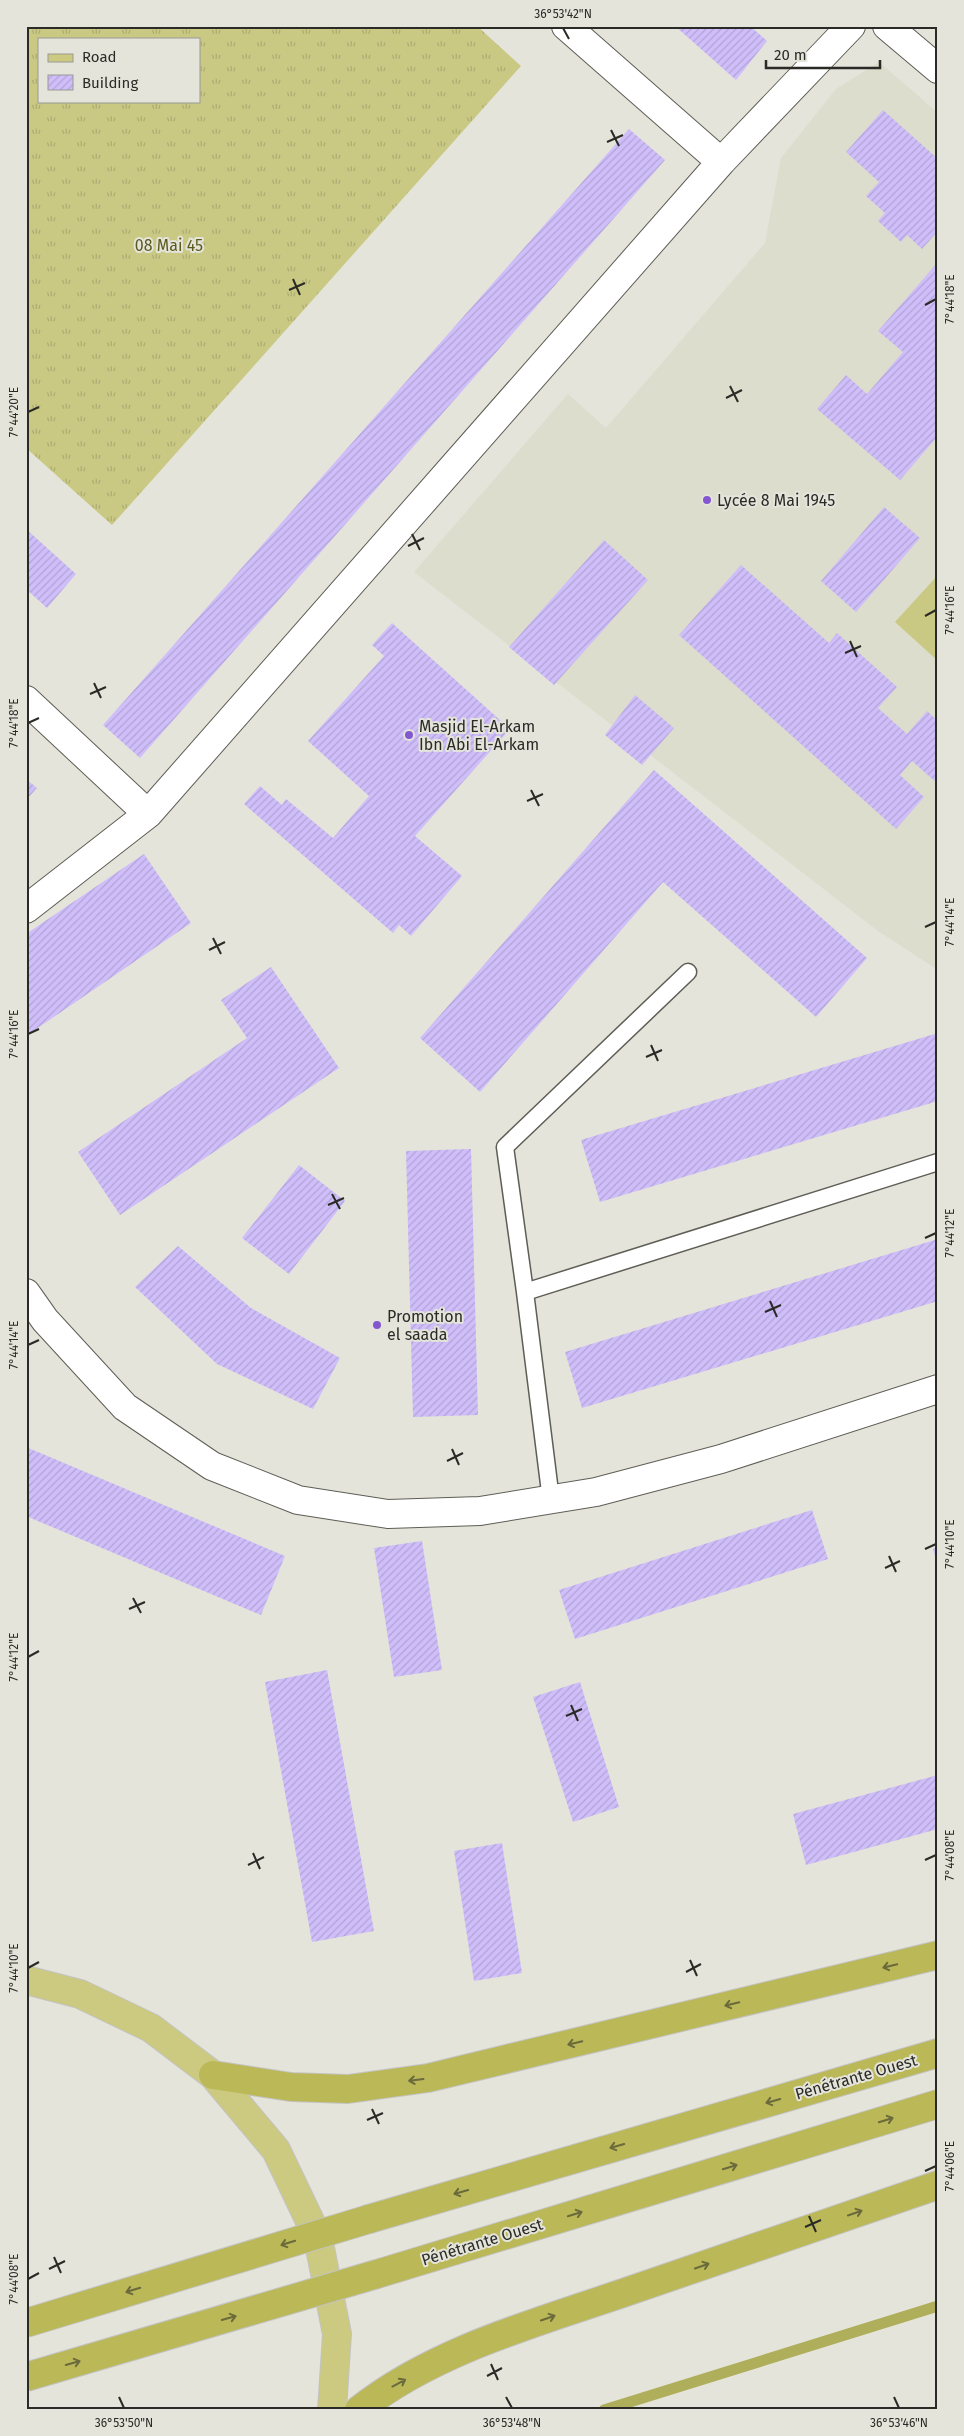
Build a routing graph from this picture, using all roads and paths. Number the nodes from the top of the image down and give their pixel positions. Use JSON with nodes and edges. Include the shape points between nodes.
{"nodes":[{"id":1,"x":566,"y":26,"type":"edge"},
{"id":2,"x":851,"y":26,"type":"edge"},
{"id":3,"x":887,"y":26,"type":"edge"},
{"id":4,"x":938,"y":69,"type":"edge"},
{"id":5,"x":721,"y":162,"type":"junction"},
{"id":6,"x":26,"y":700,"type":"edge"},
{"id":7,"x":148,"y":814,"type":"junction"},
{"id":8,"x":26,"y":909,"type":"edge"},
{"id":9,"x":688,"y":972,"type":"dead end"},
{"id":10,"x":938,"y":1162,"type":"edge"},
{"id":11,"x":525,"y":1292,"type":"junction"},
{"id":12,"x":26,"y":1293,"type":"edge"},
{"id":13,"x":938,"y":1389,"type":"edge"},
{"id":14,"x":551,"y":1500,"type":"junction"},
{"id":15,"x":938,"y":1955,"type":"edge"},
{"id":16,"x":26,"y":1980,"type":"edge"},
{"id":17,"x":938,"y":2053,"type":"edge"},
{"id":18,"x":213,"y":2076,"type":"junction"},
{"id":19,"x":938,"y":2104,"type":"edge"},
{"id":20,"x":938,"y":2185,"type":"edge"},
{"id":21,"x":26,"y":2323,"type":"edge"},
{"id":22,"x":26,"y":2377,"type":"edge"},
{"id":23,"x":332,"y":2410,"type":"edge"},
{"id":24,"x":359,"y":2410,"type":"edge"}],
"edges":[{"from":1,"to":5,"type":"street"},
{"from":2,"to":5,"type":"street"},
{"from":3,"to":4,"type":"street"},
{"from":5,"to":7,"type":"street"},
{"from":6,"to":7,"type":"street"},
{"from":7,"to":8,"type":"street"},
{"from":9,"to":11,"type":"lane","via":[[505,1147]]},
{"from":10,"to":11,"type":"lane"},
{"from":11,"to":14,"type":"lane"},
{"from":12,"to":14,"type":"street","via":[[45,1320],[125,1406],[212,1466],[289,1497],[388,1514],[480,1511]]},
{"from":13,"to":14,"type":"street","via":[[721,1459],[596,1492]]},
{"from":15,"to":18,"type":"highway","one_way":true,"via":[[428,2078],[348,2089]]},
{"from":16,"to":18,"type":"main road","via":[[80,1994],[150,2028]]},
{"from":17,"to":21,"type":"highway","name":"Pénétrante Ouest","one_way":true,"bridge":true},
{"from":18,"to":23,"type":"main road","via":[[276,2150],[318,2238],[337,2334]]},
{"from":22,"to":19,"type":"highway","name":"Pénétrante Ouest","one_way":true,"bridge":true},
{"from":24,"to":20,"type":"highway","one_way":true,"via":[[380,2393],[426,2368],[508,2332]]}]}
